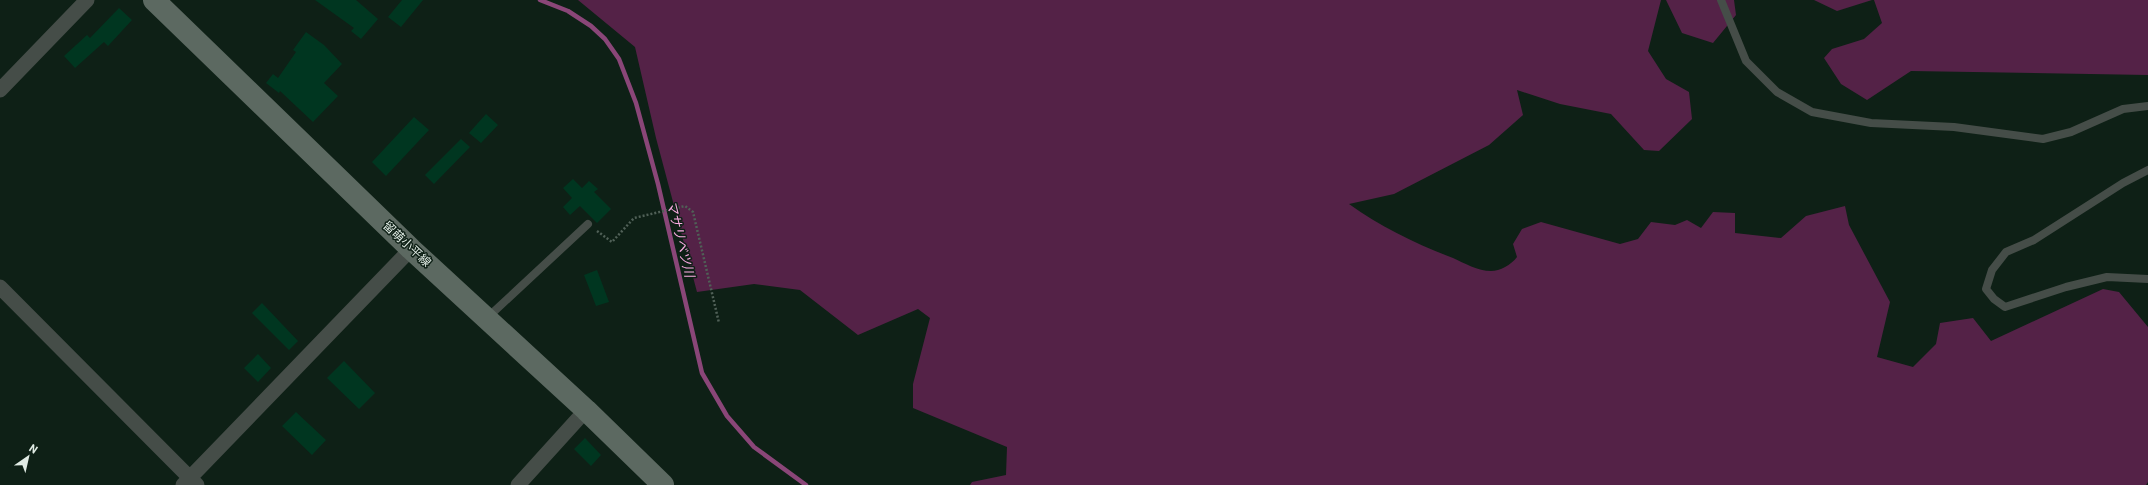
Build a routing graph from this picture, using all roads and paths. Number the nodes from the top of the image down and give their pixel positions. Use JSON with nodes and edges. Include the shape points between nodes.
{"nodes":[{"id":1,"x":87,"y":0,"type":"edge"},
{"id":2,"x":154,"y":0,"type":"edge"},
{"id":3,"x":1721,"y":0,"type":"edge"},
{"id":4,"x":0,"y":90,"type":"edge"},
{"id":5,"x":2148,"y":106,"type":"edge"},
{"id":6,"x":2148,"y":170,"type":"edge"},
{"id":7,"x":588,"y":224,"type":"joint"},
{"id":8,"x":411,"y":249,"type":"junction"},
{"id":9,"x":2148,"y":279,"type":"edge"},
{"id":10,"x":0,"y":287,"type":"edge"},
{"id":11,"x":487,"y":319,"type":"junction"},
{"id":12,"x":719,"y":322,"type":"dead end"},
{"id":13,"x":586,"y":410,"type":"junction"},
{"id":14,"x":190,"y":483,"type":"edge"},
{"id":15,"x":518,"y":485,"type":"edge"},
{"id":16,"x":663,"y":485,"type":"edge"}],
"edges":[{"from":1,"to":4,"type":"street"},
{"from":2,"to":8,"type":"main road","name":"留萌小平線"},
{"from":3,"to":5,"type":"lane","via":[[1746,61],[1777,92],[1812,112],[1871,123],[1954,127],[2043,139],[2071,132],[2123,109]]},
{"from":6,"to":9,"type":"lane","via":[[2034,240],[2006,252],[1992,270],[1986,289],[2005,307],[2107,277]]},
{"from":7,"to":11,"type":"lane"},
{"from":7,"to":12,"type":"path","via":[[612,242],[634,218],[685,206],[693,212]]},
{"from":8,"to":11,"type":"main road","name":"留萌小平線"},
{"from":8,"to":14,"type":"street"},
{"from":10,"to":14,"type":"street"},
{"from":11,"to":13,"type":"main road","name":"留萌小平線"},
{"from":13,"to":15,"type":"street"},
{"from":13,"to":16,"type":"main road","name":"留萌小平線"}]}
